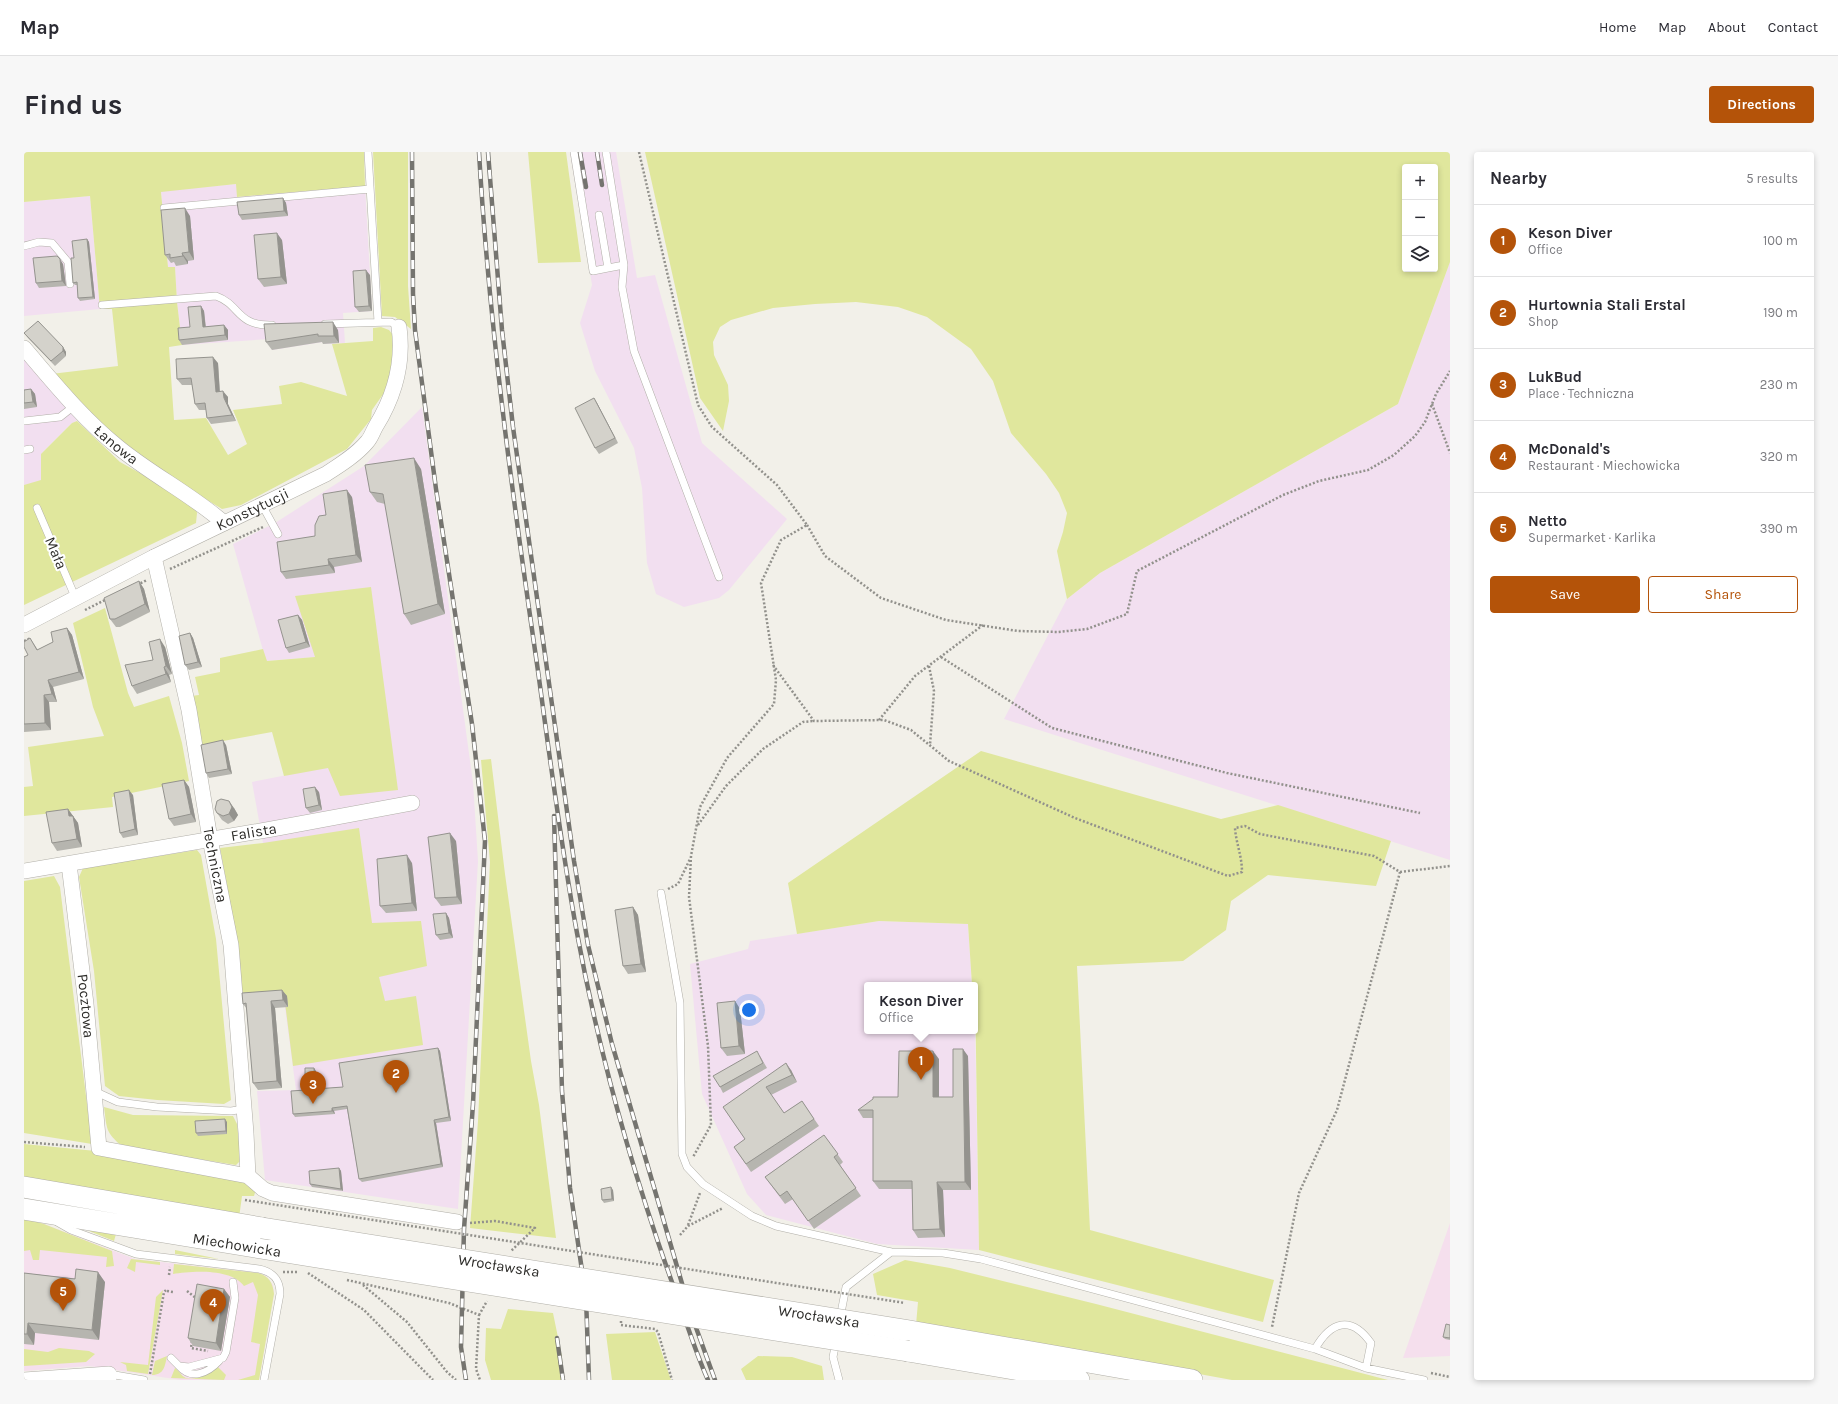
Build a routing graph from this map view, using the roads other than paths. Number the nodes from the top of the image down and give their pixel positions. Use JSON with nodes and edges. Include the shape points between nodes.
{"nodes":[{"id":1,"x":368,"y":152,"type":"edge"},
{"id":2,"x":574,"y":152,"type":"edge"},
{"id":3,"x":606,"y":152,"type":"edge"},
{"id":4,"x":370,"y":189,"type":"junction"},
{"id":5,"x":164,"y":208,"type":"edge"},
{"id":6,"x":598,"y":215,"type":"dead end"},
{"id":7,"x":24,"y":246,"type":"edge"},
{"id":8,"x":624,"y":265,"type":"junction"},
{"id":9,"x":608,"y":268,"type":"junction"},
{"id":10,"x":70,"y":284,"type":"dead end"},
{"id":11,"x":102,"y":305,"type":"dead end"},
{"id":12,"x":378,"y":322,"type":"junction"},
{"id":13,"x":314,"y":324,"type":"edge"},
{"id":14,"x":282,"y":325,"type":"edge"},
{"id":15,"x":399,"y":327,"type":"joint"},
{"id":16,"x":24,"y":348,"type":"edge"},
{"id":17,"x":74,"y":406,"type":"junction"},
{"id":18,"x":24,"y":421,"type":"edge"},
{"id":19,"x":262,"y":505,"type":"junction"},
{"id":20,"x":37,"y":508,"type":"dead end"},
{"id":21,"x":224,"y":523,"type":"junction"},
{"id":22,"x":278,"y":534,"type":"dead end"},
{"id":23,"x":154,"y":557,"type":"junction"},
{"id":24,"x":719,"y":577,"type":"dead end"},
{"id":25,"x":76,"y":599,"type":"junction"},
{"id":26,"x":24,"y":625,"type":"edge"},
{"id":27,"x":412,"y":803,"type":"dead end"},
{"id":28,"x":210,"y":839,"type":"junction"},
{"id":29,"x":70,"y":864,"type":"junction"},
{"id":30,"x":24,"y":871,"type":"edge"},
{"id":31,"x":661,"y":893,"type":"road end"},
{"id":32,"x":94,"y":1091,"type":"junction"},
{"id":33,"x":244,"y":1109,"type":"junction"},
{"id":34,"x":248,"y":1176,"type":"junction"},
{"id":35,"x":24,"y":1187,"type":"edge"},
{"id":36,"x":26,"y":1209,"type":"edge"},
{"id":37,"x":457,"y":1222,"type":"dead end"},
{"id":38,"x":891,"y":1252,"type":"junction"},
{"id":39,"x":445,"y":1258,"type":"joint"},
{"id":40,"x":450,"y":1279,"type":"joint"},
{"id":41,"x":233,"y":1282,"type":"dead end"},
{"id":42,"x":839,"y":1326,"type":"dead end"},
{"id":43,"x":837,"y":1334,"type":"dead end"},
{"id":44,"x":1315,"y":1349,"type":"junction"},
{"id":45,"x":171,"y":1358,"type":"dead end"},
{"id":46,"x":1366,"y":1368,"type":"junction"},
{"id":47,"x":109,"y":1377,"type":"edge"},
{"id":48,"x":24,"y":1380,"type":"edge"},
{"id":49,"x":144,"y":1380,"type":"edge"},
{"id":50,"x":264,"y":1380,"type":"edge"},
{"id":51,"x":839,"y":1380,"type":"edge"},
{"id":52,"x":1079,"y":1380,"type":"edge"},
{"id":53,"x":1192,"y":1380,"type":"edge"},
{"id":54,"x":1424,"y":1380,"type":"edge"}],
"edges":[{"from":1,"to":4,"type":"lane"},
{"from":2,"to":9,"type":"lane","via":[[593,271]]},
{"from":3,"to":8,"type":"lane"},
{"from":4,"to":5,"type":"lane"},
{"from":4,"to":12,"type":"lane"},
{"from":6,"to":9,"type":"lane"},
{"from":7,"to":10,"type":"lane","via":[[39,242],[52,243],[68,262]]},
{"from":8,"to":9,"type":"lane"},
{"from":8,"to":24,"type":"lane","via":[[622,287],[634,350]]},
{"from":11,"to":14,"type":"lane","via":[[216,296],[222,298],[244,320],[259,326]]},
{"from":12,"to":13,"type":"lane"},
{"from":12,"to":15,"type":"lane","via":[[391,322]]},
{"from":15,"to":19,"type":"street","name":"Konstytucji","via":[[401,356],[397,382],[385,412],[367,442],[346,461],[326,474]]},
{"from":16,"to":17,"type":"street","name":"Łanowa"},
{"from":17,"to":18,"type":"lane","via":[[60,417]]},
{"from":17,"to":21,"type":"street","name":"Łanowa","via":[[118,447],[203,504]]},
{"from":19,"to":21,"type":"street","name":"Konstytucji"},
{"from":19,"to":22,"type":"lane"},
{"from":20,"to":25,"type":"lane","name":"Mała"},
{"from":21,"to":23,"type":"street","name":"Konstytucji"},
{"from":23,"to":25,"type":"street","name":"Konstytucji"},
{"from":23,"to":28,"type":"street","name":"Techniczna","via":[[189,710]]},
{"from":25,"to":26,"type":"street","name":"Konstytucji"},
{"from":27,"to":28,"type":"street","name":"Falista"},
{"from":28,"to":29,"type":"street","name":"Falista"},
{"from":28,"to":33,"type":"street","name":"Techniczna","via":[[231,945]]},
{"from":29,"to":30,"type":"street","name":"Falista"},
{"from":29,"to":32,"type":"street","name":"Pocztowa"},
{"from":31,"to":38,"type":"lane","via":[[680,1003],[682,1154],[687,1167],[703,1184],[752,1216],[776,1226]]},
{"from":32,"to":33,"type":"lane","via":[[118,1102],[157,1107],[232,1111]]},
{"from":32,"to":34,"type":"street","name":"Pocztowa","via":[[99,1148]]},
{"from":33,"to":34,"type":"street","name":"Techniczna"},
{"from":34,"to":37,"type":"street","via":[[272,1193]]},
{"from":35,"to":39,"type":"main road","name":"Miechowicka","bridge":true},
{"from":36,"to":40,"type":"main road","name":"Miechowicka","bridge":true},
{"from":36,"to":50,"type":"lane","via":[[71,1230],[136,1254],[271,1272],[278,1281],[280,1294]]},
{"from":38,"to":42,"type":"lane","via":[[846,1287]]},
{"from":38,"to":44,"type":"lane","via":[[944,1253],[981,1258]]},
{"from":39,"to":53,"type":"main road","name":"Wrocławska","bridge":true,"via":[[904,1330]]},
{"from":40,"to":52,"type":"main road","name":"Wrocławska","bridge":true},
{"from":41,"to":45,"type":"lane","via":[[235,1298],[222,1358],[208,1372],[194,1376],[183,1372]]},
{"from":43,"to":51,"type":"lane","via":[[833,1357]]},
{"from":44,"to":46,"type":"lane"},
{"from":44,"to":46,"type":"lane","via":[[1322,1336],[1336,1326],[1350,1325],[1362,1331],[1371,1344]]},
{"from":46,"to":54,"type":"lane"},
{"from":47,"to":48,"type":"street"},
{"from":47,"to":49,"type":"lane"}]}
